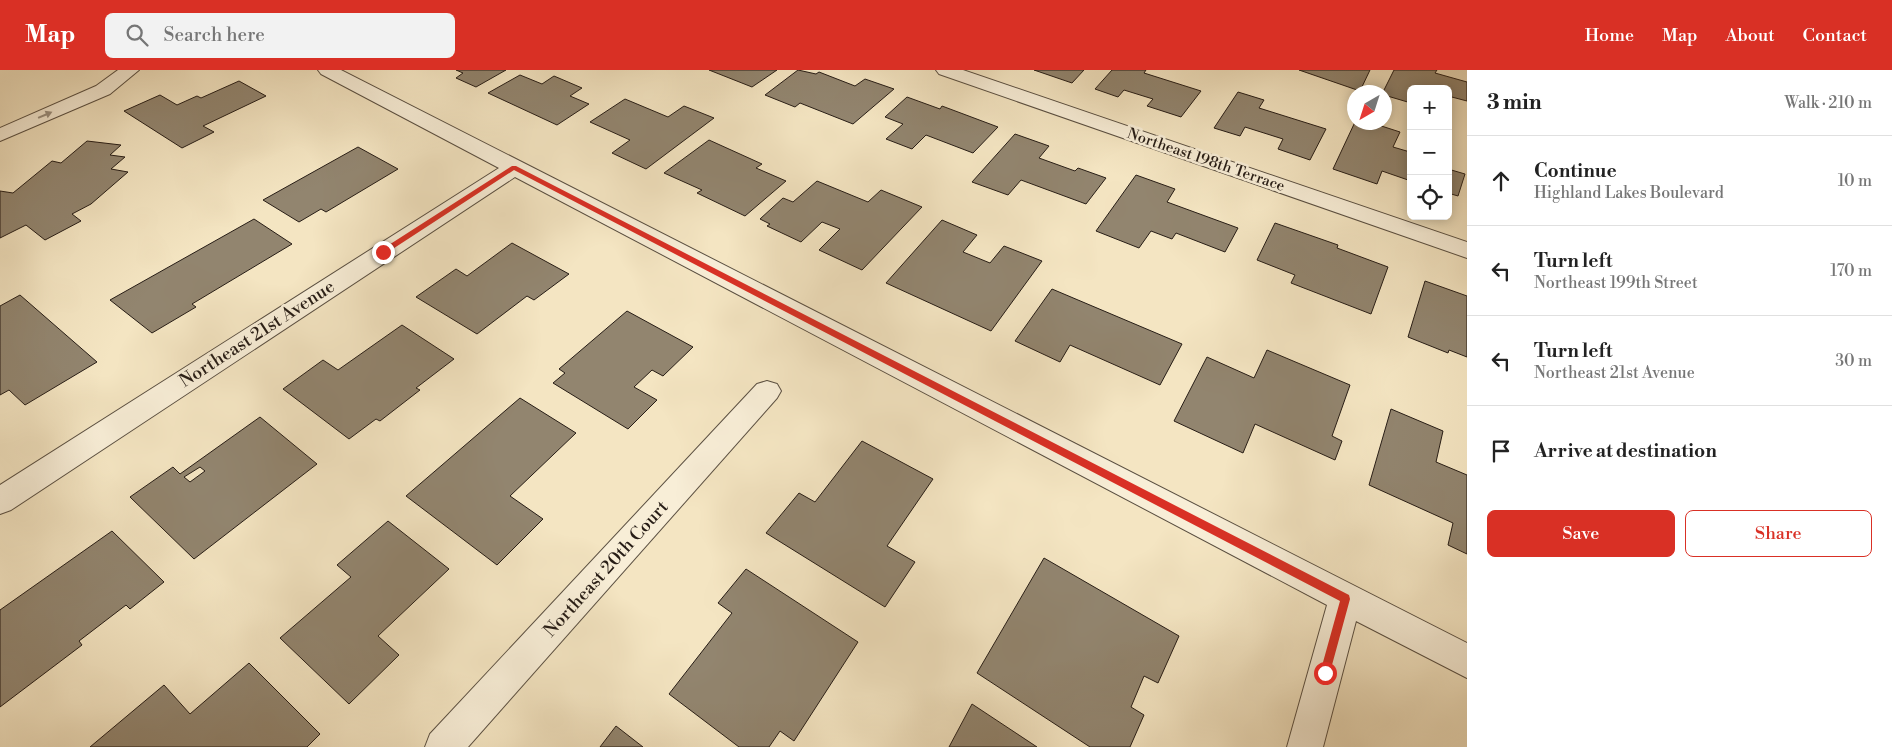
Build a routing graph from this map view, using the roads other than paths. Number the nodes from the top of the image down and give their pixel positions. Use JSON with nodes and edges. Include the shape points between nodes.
{"nodes":[{"id":1,"x":116,"y":70,"type":"edge"},
{"id":2,"x":130,"y":70,"type":"edge"},
{"id":3,"x":327,"y":70,"type":"edge"},
{"id":4,"x":945,"y":70,"type":"edge"},
{"id":5,"x":0,"y":118,"type":"edge"},
{"id":6,"x":0,"y":134,"type":"edge"},
{"id":7,"x":514,"y":168,"type":"junction"},
{"id":8,"x":1467,"y":250,"type":"edge"},
{"id":9,"x":768,"y":391,"type":"dead end"},
{"id":10,"x":0,"y":501,"type":"edge"},
{"id":11,"x":1345,"y":599,"type":"junction"},
{"id":12,"x":1467,"y":661,"type":"edge"},
{"id":13,"x":443,"y":747,"type":"edge"},
{"id":14,"x":1305,"y":747,"type":"edge"}],
"edges":[{"from":1,"to":5,"type":"street"},
{"from":6,"to":2,"type":"street","one_way":true,"via":[[103,90]]},
{"from":3,"to":7,"type":"street"},
{"from":4,"to":8,"type":"street","name":"Northeast 198th Terrace"},
{"from":7,"to":10,"type":"street","name":"Northeast 21st Avenue"},
{"from":7,"to":11,"type":"street"},
{"from":9,"to":13,"type":"street","name":"Northeast 20th Court"},
{"from":11,"to":12,"type":"street"},
{"from":11,"to":14,"type":"street"}]}
